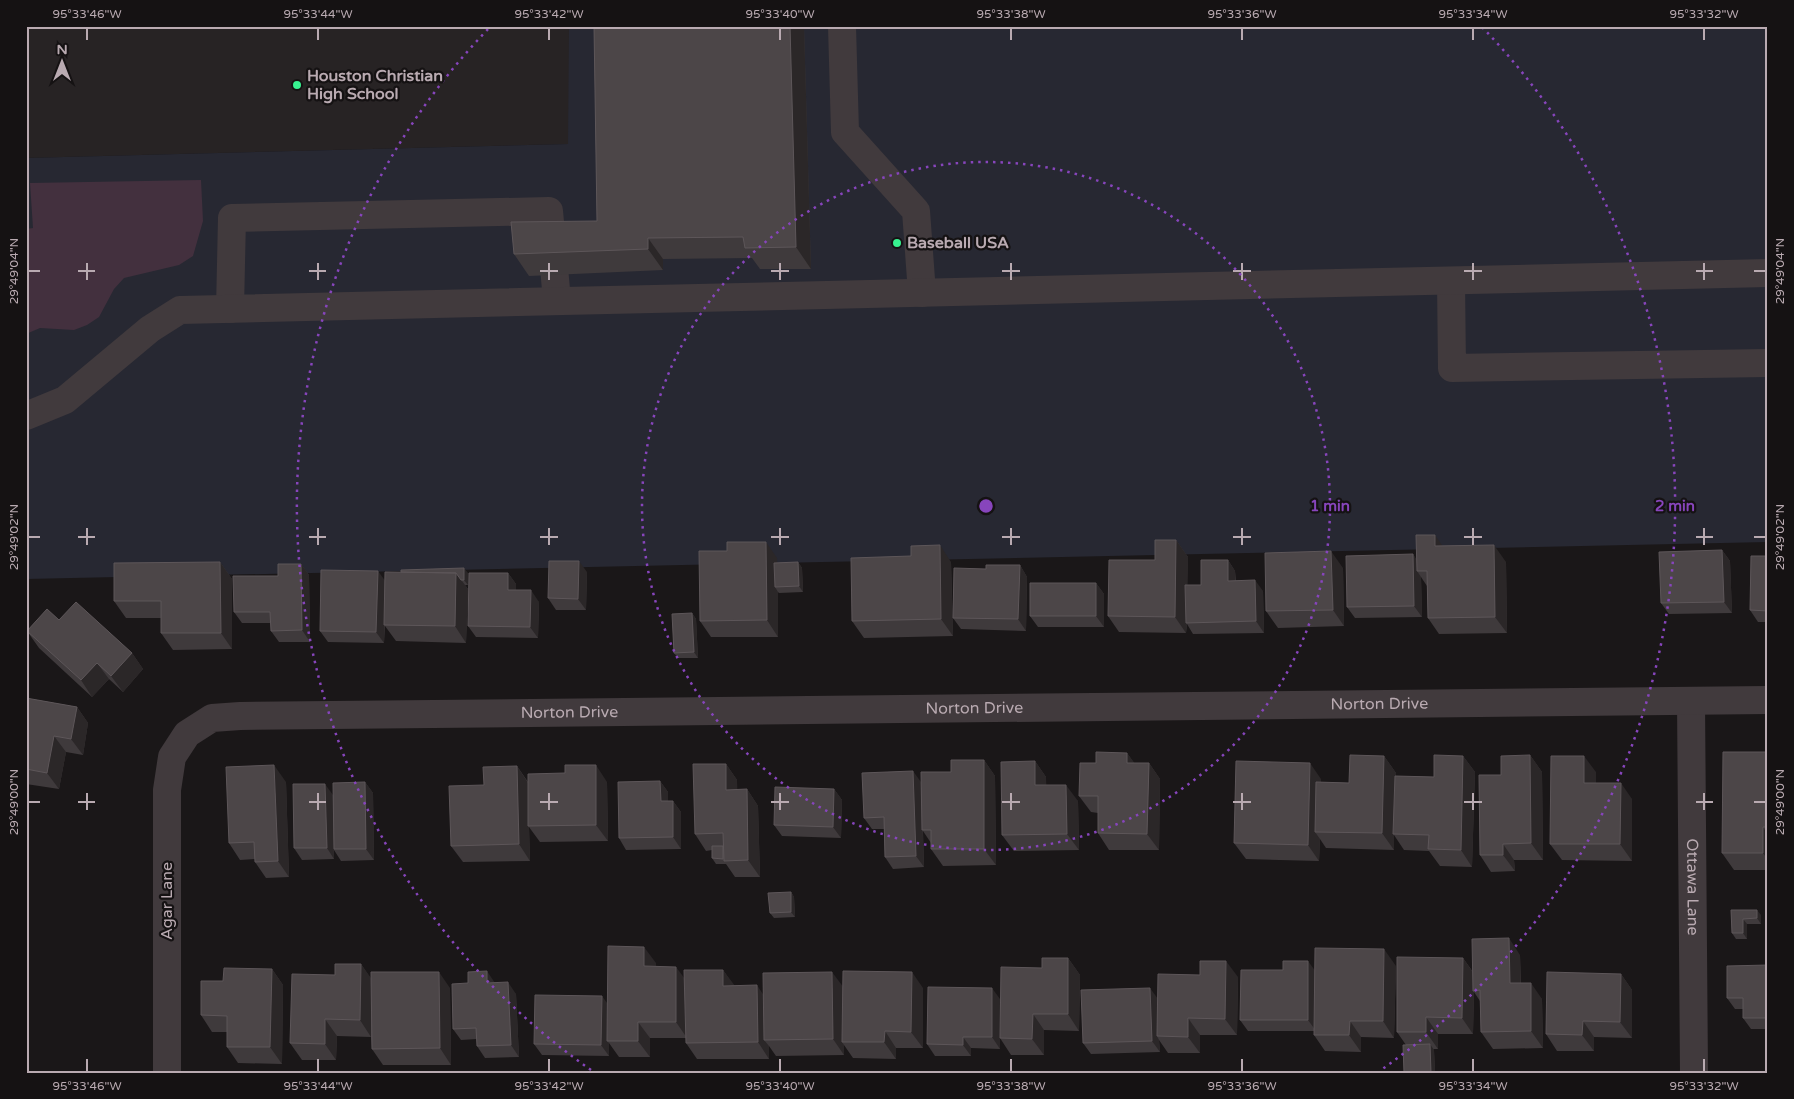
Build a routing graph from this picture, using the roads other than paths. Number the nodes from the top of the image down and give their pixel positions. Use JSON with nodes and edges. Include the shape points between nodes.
{"nodes":[{"id":1,"x":842,"y":26,"type":"edge"},
{"id":2,"x":1768,"y":274,"type":"edge"},
{"id":3,"x":1450,"y":281,"type":"junction"},
{"id":4,"x":922,"y":293,"type":"junction"},
{"id":5,"x":557,"y":301,"type":"junction"},
{"id":6,"x":230,"y":309,"type":"junction"},
{"id":7,"x":1768,"y":363,"type":"edge"},
{"id":8,"x":26,"y":416,"type":"edge"},
{"id":9,"x":1768,"y":700,"type":"edge"},
{"id":10,"x":1691,"y":701,"type":"junction"},
{"id":11,"x":187,"y":734,"type":"joint"},
{"id":12,"x":168,"y":1073,"type":"edge"},
{"id":13,"x":1694,"y":1073,"type":"edge"}],
"edges":[{"from":1,"to":4,"type":"street","via":[[845,132],[916,211]]},
{"from":2,"to":3,"type":"street"},
{"from":3,"to":4,"type":"street"},
{"from":3,"to":7,"type":"street","via":[[1452,368]]},
{"from":4,"to":5,"type":"street"},
{"from":5,"to":6,"type":"street"},
{"from":5,"to":6,"type":"street","via":[[550,211],[232,218]]},
{"from":6,"to":8,"type":"street","via":[[180,310],[150,329],[65,400]]},
{"from":9,"to":10,"type":"street","name":"Norton Drive"},
{"from":10,"to":11,"type":"street","name":"Norton Drive","via":[[240,716],[212,718]]},
{"from":10,"to":13,"type":"street","name":"Ottawa Lane"},
{"from":11,"to":12,"type":"street","name":"Agar Lane","via":[[172,757],[167,790]]}]}
